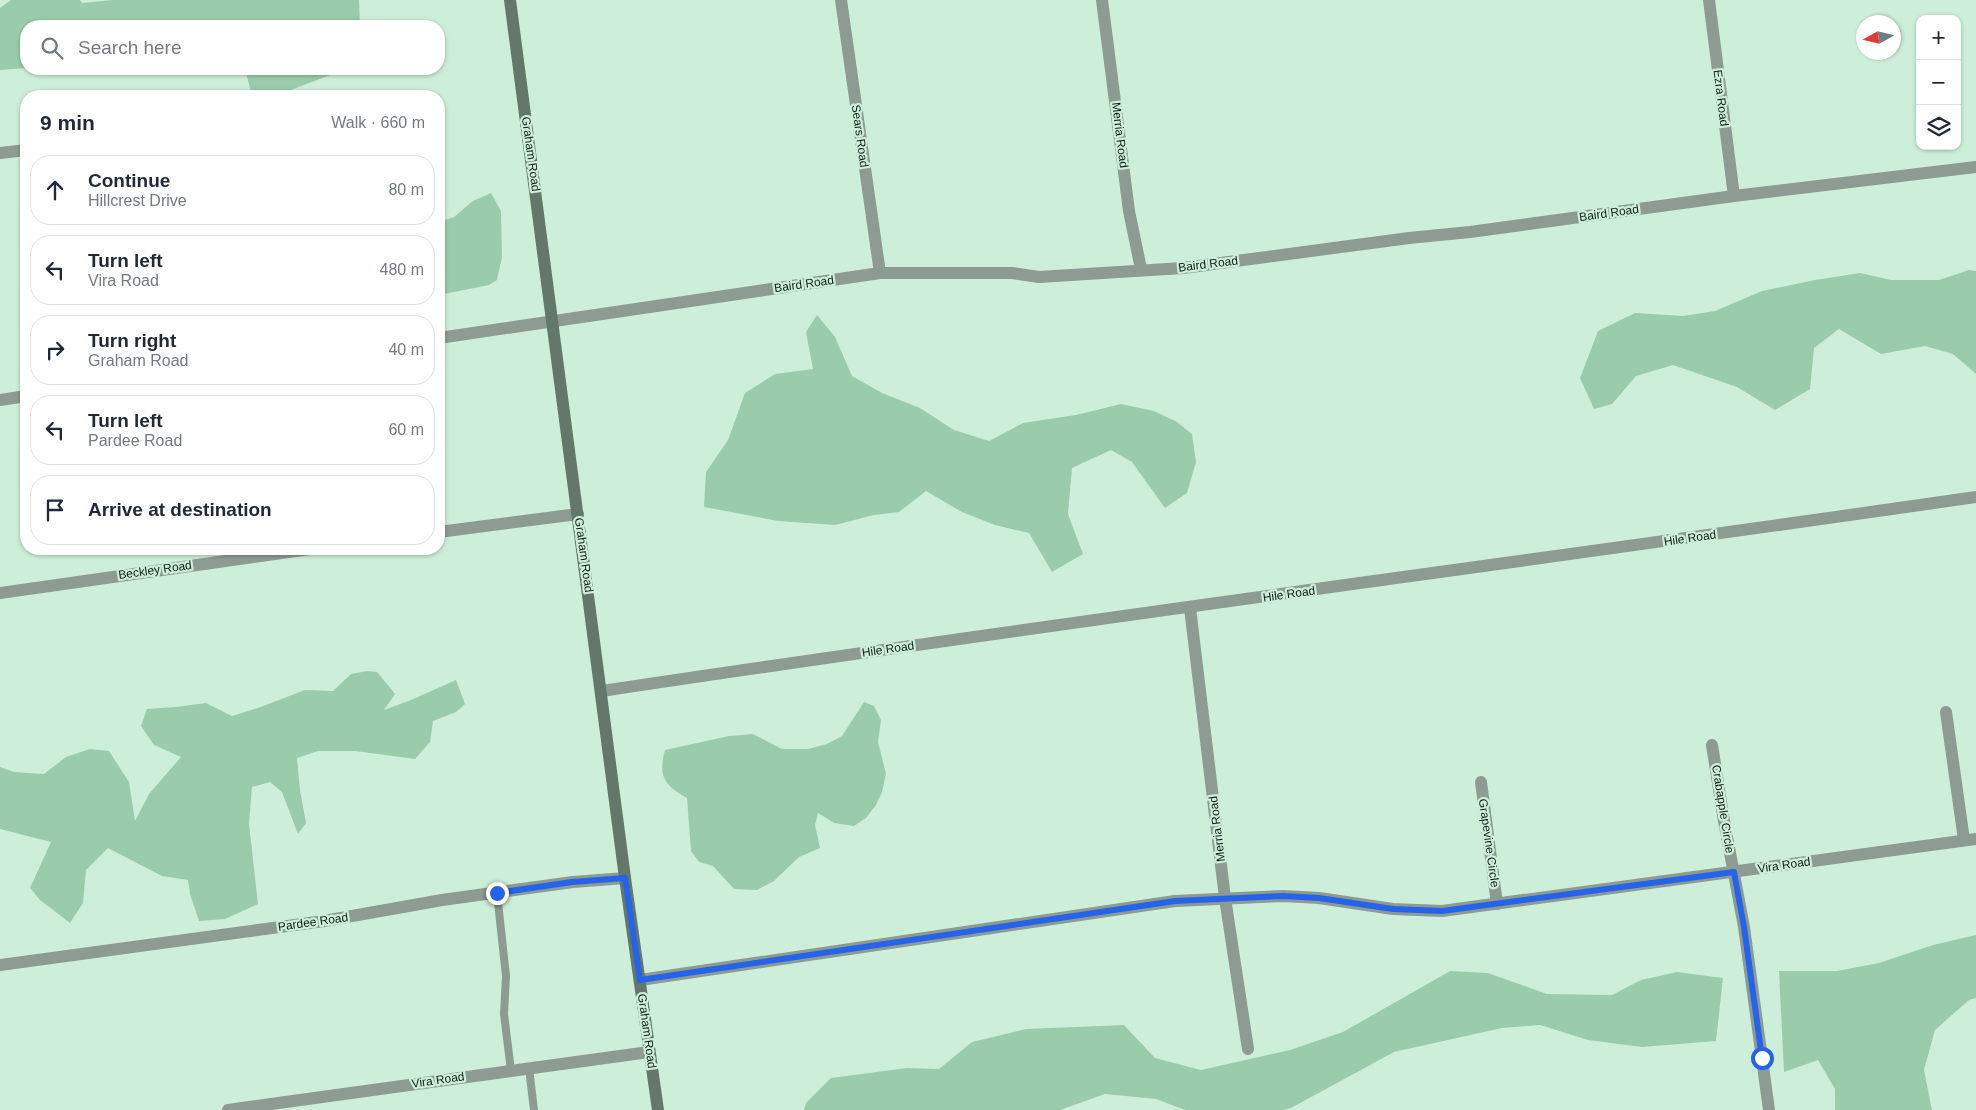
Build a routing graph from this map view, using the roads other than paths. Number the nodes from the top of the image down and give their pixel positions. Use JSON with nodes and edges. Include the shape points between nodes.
{"nodes":[{"id":1,"x":510,"y":0,"type":"edge"},
{"id":2,"x":841,"y":0,"type":"edge"},
{"id":3,"x":1102,"y":0,"type":"edge"},
{"id":4,"x":1709,"y":0,"type":"edge"},
{"id":5,"x":20,"y":151,"type":"edge"},
{"id":6,"x":0,"y":153,"type":"edge"},
{"id":7,"x":1976,"y":167,"type":"edge"},
{"id":8,"x":1734,"y":196,"type":"junction"},
{"id":9,"x":1141,"y":270,"type":"junction"},
{"id":10,"x":880,"y":273,"type":"junction"},
{"id":11,"x":553,"y":322,"type":"junction"},
{"id":12,"x":445,"y":337,"type":"edge"},
{"id":13,"x":20,"y":397,"type":"edge"},
{"id":14,"x":0,"y":400,"type":"edge"},
{"id":15,"x":1976,"y":497,"type":"edge"},
{"id":16,"x":578,"y":514,"type":"junction"},
{"id":17,"x":445,"y":531,"type":"edge"},
{"id":18,"x":268,"y":555,"type":"edge"},
{"id":19,"x":0,"y":593,"type":"edge"},
{"id":20,"x":1190,"y":608,"type":"junction"},
{"id":21,"x":602,"y":691,"type":"junction"},
{"id":22,"x":1946,"y":712,"type":"dead end"},
{"id":23,"x":1712,"y":745,"type":"dead end"},
{"id":24,"x":1481,"y":782,"type":"dead end"},
{"id":25,"x":1970,"y":840,"type":"edge"},
{"id":26,"x":1734,"y":872,"type":"junction"},
{"id":27,"x":625,"y":878,"type":"junction"},
{"id":28,"x":497,"y":893,"type":"junction"},
{"id":29,"x":1225,"y":898,"type":"junction"},
{"id":30,"x":1497,"y":904,"type":"junction"},
{"id":31,"x":0,"y":965,"type":"edge"},
{"id":32,"x":640,"y":980,"type":"junction"},
{"id":33,"x":1248,"y":1050,"type":"dead end"},
{"id":34,"x":649,"y":1052,"type":"junction"},
{"id":35,"x":529,"y":1068,"type":"junction"},
{"id":36,"x":511,"y":1070,"type":"junction"},
{"id":37,"x":228,"y":1110,"type":"edge"},
{"id":38,"x":534,"y":1110,"type":"edge"},
{"id":39,"x":658,"y":1110,"type":"edge"},
{"id":40,"x":1769,"y":1110,"type":"edge"}],
"edges":[{"from":1,"to":11,"type":"main road","name":"Graham Road"},
{"from":2,"to":10,"type":"street","name":"Sears Road"},
{"from":3,"to":9,"type":"street","name":"Merria Road","via":[[1129,211]]},
{"from":4,"to":8,"type":"street","name":"Ezra Road"},
{"from":5,"to":6,"type":"street"},
{"from":7,"to":8,"type":"street","name":"Baird Road"},
{"from":8,"to":9,"type":"street","name":"Baird Road","via":[[1183,268]]},
{"from":9,"to":10,"type":"street","name":"Baird Road","via":[[1039,277],[1012,273]]},
{"from":10,"to":11,"type":"street","name":"Baird Road"},
{"from":11,"to":12,"type":"street","name":"Baird Road"},
{"from":11,"to":16,"type":"main road","name":"Graham Road"},
{"from":13,"to":14,"type":"street"},
{"from":15,"to":20,"type":"street","name":"Hile Road"},
{"from":16,"to":17,"type":"street"},
{"from":16,"to":21,"type":"main road","name":"Graham Road"},
{"from":18,"to":19,"type":"street","name":"Beckley Road"},
{"from":20,"to":21,"type":"street","name":"Hile Road"},
{"from":20,"to":29,"type":"street","name":"Merria Road"},
{"from":21,"to":27,"type":"main road","name":"Graham Road"},
{"from":22,"to":25,"type":"street"},
{"from":23,"to":26,"type":"street","name":"Crabapple Circle"},
{"from":24,"to":30,"type":"street","name":"Grapevine Circle"},
{"from":25,"to":26,"type":"street","name":"Vira Road"},
{"from":26,"to":30,"type":"street","name":"Vira Road"},
{"from":26,"to":40,"type":"street","name":"Crabapple Circle"},
{"from":27,"to":28,"type":"street","name":"Pardee Road"},
{"from":27,"to":32,"type":"main road","name":"Graham Road"},
{"from":28,"to":31,"type":"street","name":"Pardee Road","via":[[324,921]]},
{"from":28,"to":36,"type":"lane","via":[[506,976],[504,1014]]},
{"from":29,"to":30,"type":"street","name":"Vira Road","via":[[1319,898],[1418,911]]},
{"from":29,"to":32,"type":"street","name":"Vira Road","via":[[1165,902]]},
{"from":29,"to":33,"type":"street","name":"Merria Road"},
{"from":32,"to":34,"type":"main road","name":"Graham Road"},
{"from":34,"to":35,"type":"street","name":"Vira Road"},
{"from":34,"to":39,"type":"main road","name":"Graham Road"},
{"from":35,"to":36,"type":"street","name":"Vira Road"},
{"from":35,"to":38,"type":"lane"},
{"from":36,"to":37,"type":"street","name":"Vira Road"}]}
